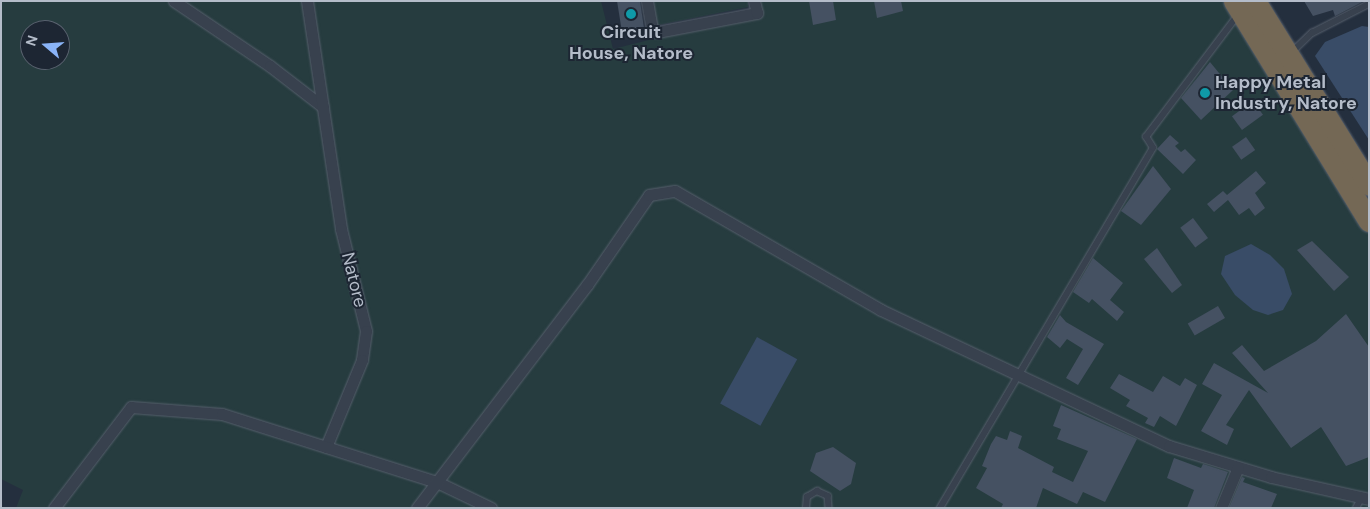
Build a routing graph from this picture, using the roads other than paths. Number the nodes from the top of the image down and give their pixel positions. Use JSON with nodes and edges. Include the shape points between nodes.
{"nodes":[{"id":1,"x":174,"y":1,"type":"edge"},
{"id":2,"x":307,"y":1,"type":"edge"},
{"id":3,"x":647,"y":1,"type":"edge"},
{"id":4,"x":754,"y":1,"type":"edge"},
{"id":5,"x":1369,"y":4,"type":"edge"},
{"id":6,"x":1243,"y":5,"type":"edge"},
{"id":7,"x":1282,"y":60,"type":"junction"},
{"id":8,"x":323,"y":107,"type":"junction"},
{"id":9,"x":1369,"y":185,"type":"edge"},
{"id":10,"x":1369,"y":221,"type":"edge"},
{"id":11,"x":1020,"y":374,"type":"junction"},
{"id":12,"x":326,"y":447,"type":"junction"},
{"id":13,"x":1238,"y":467,"type":"junction"},
{"id":14,"x":437,"y":482,"type":"junction"},
{"id":15,"x":1365,"y":498,"type":"edge"},
{"id":16,"x":54,"y":508,"type":"edge"},
{"id":17,"x":417,"y":508,"type":"edge"},
{"id":18,"x":491,"y":508,"type":"edge"},
{"id":19,"x":806,"y":508,"type":"edge"},
{"id":20,"x":829,"y":508,"type":"edge"},
{"id":21,"x":940,"y":508,"type":"edge"},
{"id":22,"x":1221,"y":508,"type":"edge"},
{"id":23,"x":1356,"y":508,"type":"edge"}],
"edges":[{"from":1,"to":8,"type":"street","via":[[270,66]]},
{"from":2,"to":8,"type":"street","name":"Natore"},
{"from":3,"to":4,"type":"street","via":[[652,30],[657,32],[756,13]]},
{"from":5,"to":7,"type":"lane","via":[[1312,33]]},
{"from":6,"to":7,"type":"highway"},
{"from":6,"to":11,"type":"lane","via":[[1146,137],[1153,148]]},
{"from":7,"to":9,"type":"highway"},
{"from":7,"to":10,"type":"highway"},
{"from":8,"to":12,"type":"street","name":"Natore","via":[[341,229],[366,331],[362,360]]},
{"from":11,"to":13,"type":"street","via":[[1169,446]]},
{"from":11,"to":14,"type":"street","via":[[881,310],[674,192],[649,195],[587,285]]},
{"from":11,"to":21,"type":"lane"},
{"from":12,"to":14,"type":"street"},
{"from":12,"to":16,"type":"street","via":[[222,414],[131,407]]},
{"from":13,"to":15,"type":"street"},
{"from":13,"to":22,"type":"street"},
{"from":14,"to":17,"type":"street"},
{"from":14,"to":18,"type":"street"},
{"from":15,"to":23,"type":"lane"},
{"from":19,"to":20,"type":"lane","via":[[807,497],[817,491],[828,496]]}]}
